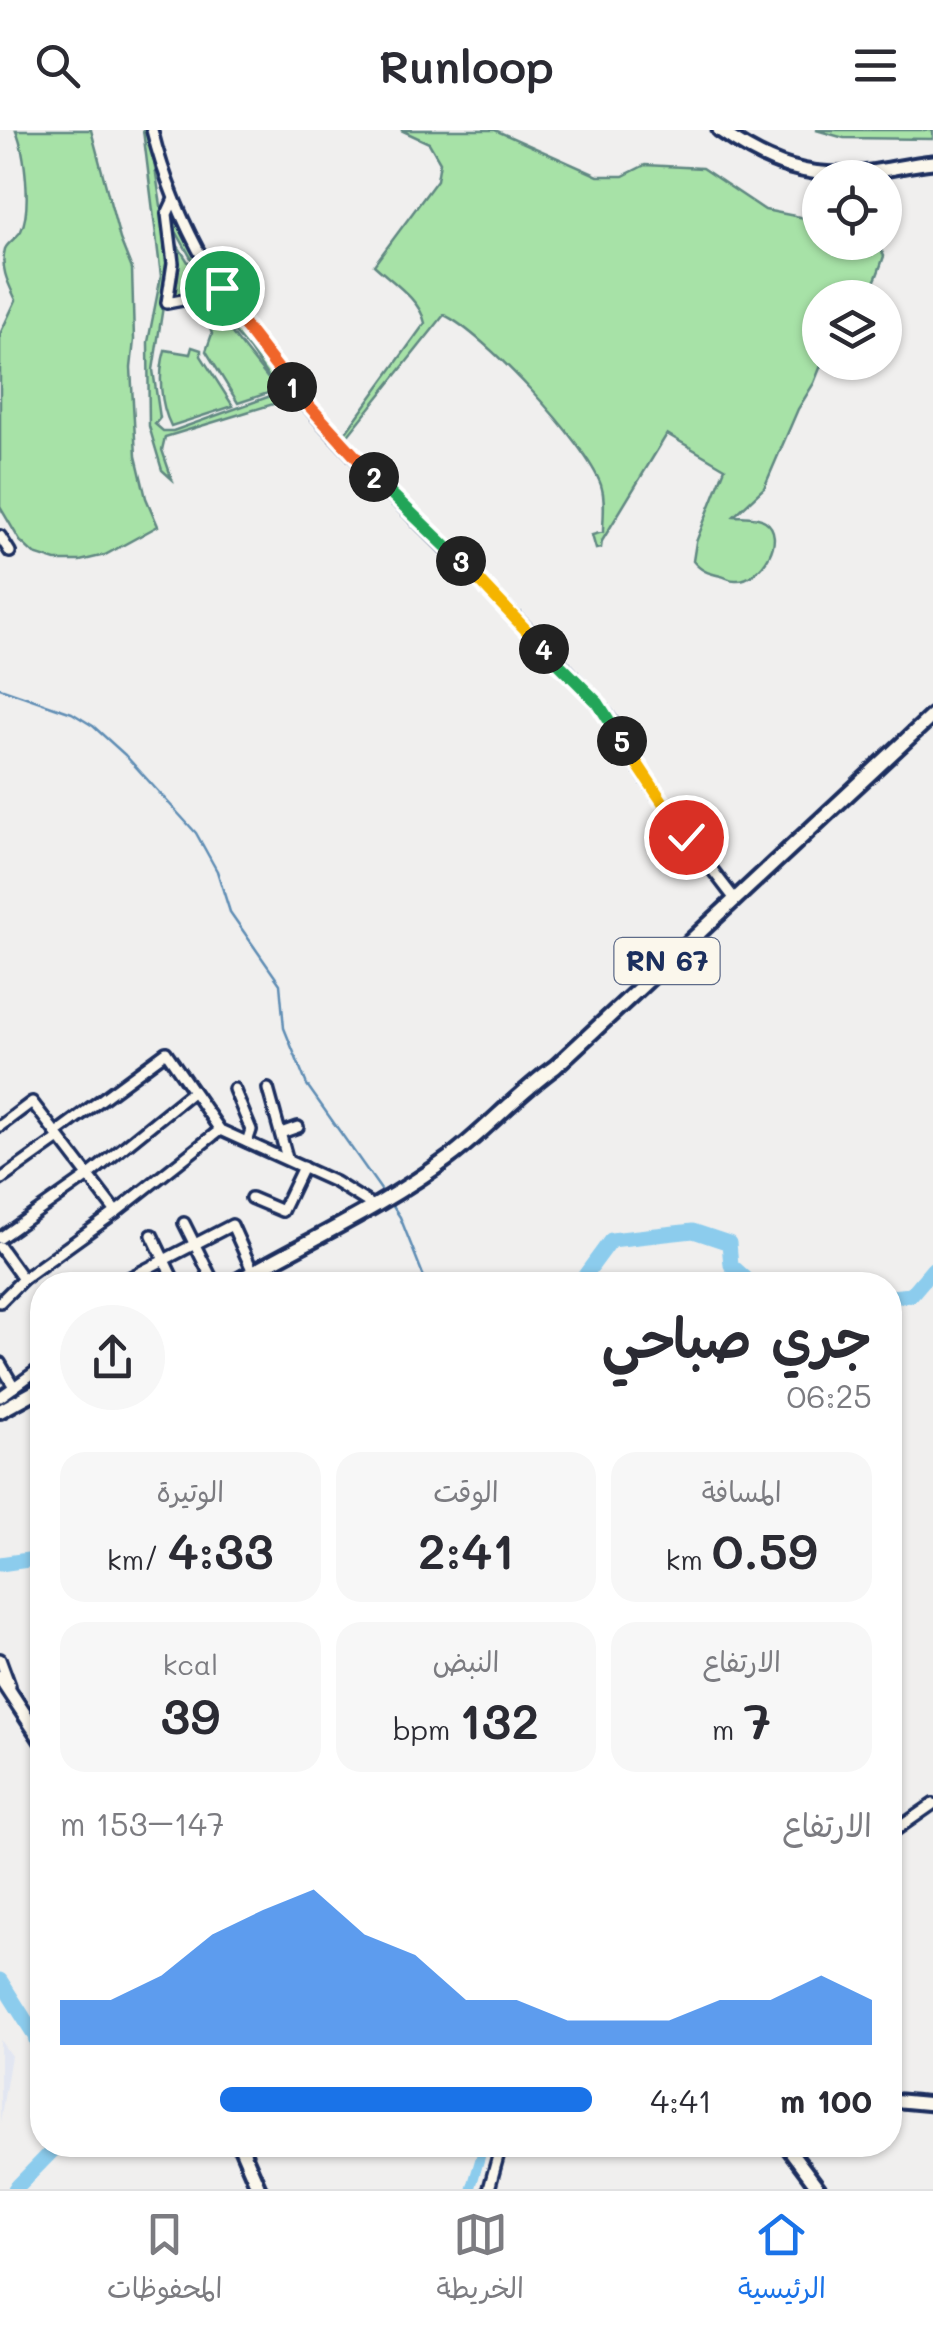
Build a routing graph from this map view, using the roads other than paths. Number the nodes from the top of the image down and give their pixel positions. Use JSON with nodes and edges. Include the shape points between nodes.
{"nodes":[{"id":1,"x":152,"y":130,"type":"edge"},
{"id":2,"x":719,"y":130,"type":"edge"},
{"id":3,"x":729,"y":130,"type":"edge"},
{"id":4,"x":933,"y":159,"type":"edge"},
{"id":5,"x":174,"y":199,"type":"junction"},
{"id":6,"x":209,"y":295,"type":"dead end"},
{"id":7,"x":0,"y":536,"type":"edge"},
{"id":8,"x":10,"y":552,"type":"dead end"},
{"id":9,"x":933,"y":715,"type":"edge"},
{"id":10,"x":734,"y":898,"type":"junction"},
{"id":11,"x":234,"y":1088,"type":"dead end"},
{"id":12,"x":268,"y":1089,"type":"dead end"},
{"id":13,"x":192,"y":1092,"type":"junction"},
{"id":14,"x":0,"y":1126,"type":"edge"},
{"id":15,"x":298,"y":1127,"type":"dead end"},
{"id":16,"x":220,"y":1130,"type":"junction"},
{"id":17,"x":281,"y":1133,"type":"junction"},
{"id":18,"x":58,"y":1135,"type":"junction"},
{"id":19,"x":247,"y":1142,"type":"junction"},
{"id":20,"x":287,"y":1158,"type":"junction"},
{"id":21,"x":304,"y":1166,"type":"junction"},
{"id":22,"x":88,"y":1176,"type":"junction"},
{"id":23,"x":0,"y":1180,"type":"edge"},
{"id":24,"x":251,"y":1198,"type":"dead end"},
{"id":25,"x":381,"y":1200,"type":"junction"},
{"id":26,"x":116,"y":1212,"type":"junction"},
{"id":27,"x":184,"y":1223,"type":"dead end"},
{"id":28,"x":152,"y":1235,"type":"dead end"},
{"id":29,"x":0,"y":1238,"type":"edge"},
{"id":30,"x":194,"y":1244,"type":"junction"},
{"id":31,"x":0,"y":1247,"type":"edge"},
{"id":32,"x":164,"y":1260,"type":"junction"},
{"id":33,"x":33,"y":1272,"type":"edge"},
{"id":34,"x":141,"y":1272,"type":"edge"},
{"id":35,"x":170,"y":1272,"type":"edge"},
{"id":36,"x":208,"y":1272,"type":"edge"},
{"id":37,"x":253,"y":1272,"type":"joint"},
{"id":38,"x":30,"y":1274,"type":"edge"},
{"id":39,"x":23,"y":1279,"type":"junction"},
{"id":40,"x":0,"y":1302,"type":"edge"},
{"id":41,"x":0,"y":1363,"type":"edge"},
{"id":42,"x":30,"y":1376,"type":"edge"},
{"id":43,"x":14,"y":1387,"type":"junction"},
{"id":44,"x":30,"y":1395,"type":"edge"},
{"id":45,"x":0,"y":1396,"type":"edge"},
{"id":46,"x":0,"y":1411,"type":"edge"},
{"id":47,"x":0,"y":1659,"type":"edge"},
{"id":48,"x":0,"y":1677,"type":"edge"},
{"id":49,"x":15,"y":1698,"type":"junction"},
{"id":50,"x":30,"y":1722,"type":"edge"},
{"id":51,"x":933,"y":1804,"type":"edge"},
{"id":52,"x":902,"y":1826,"type":"edge"},
{"id":53,"x":902,"y":2101,"type":"edge"},
{"id":54,"x":933,"y":2104,"type":"edge"},
{"id":55,"x":245,"y":2157,"type":"edge"},
{"id":56,"x":497,"y":2157,"type":"edge"},
{"id":57,"x":795,"y":2157,"type":"edge"},
{"id":58,"x":260,"y":2189,"type":"edge"},
{"id":59,"x":489,"y":2189,"type":"edge"},
{"id":60,"x":819,"y":2189,"type":"edge"}],
"edges":[{"from":1,"to":5,"type":"street"},
{"from":2,"to":4,"type":"main road","via":[[754,155],[809,172],[839,175]]},
{"from":3,"to":4,"type":"main road","via":[[757,150],[810,165]]},
{"from":5,"to":6,"type":"street","via":[[167,214],[173,262],[167,303]]},
{"from":5,"to":10,"type":"street","via":[[247,329],[298,396],[598,703]]},
{"from":7,"to":8,"type":"street"},
{"from":9,"to":10,"type":"main road","number":"RN 67"},
{"from":10,"to":25,"type":"main road","number":"RN 67","via":[[484,1128]]},
{"from":11,"to":19,"type":"street","via":[[250,1130]]},
{"from":12,"to":17,"type":"street"},
{"from":13,"to":16,"type":"street"},
{"from":13,"to":18,"type":"street","via":[[166,1052]]},
{"from":13,"to":22,"type":"street"},
{"from":14,"to":18,"type":"street","via":[[32,1102]]},
{"from":15,"to":17,"type":"street"},
{"from":16,"to":19,"type":"street"},
{"from":16,"to":26,"type":"street"},
{"from":17,"to":20,"type":"street"},
{"from":18,"to":22,"type":"street"},
{"from":18,"to":23,"type":"street"},
{"from":19,"to":20,"type":"street"},
{"from":20,"to":21,"type":"street"},
{"from":21,"to":24,"type":"street","via":[[282,1211]]},
{"from":21,"to":25,"type":"street"},
{"from":22,"to":26,"type":"street"},
{"from":22,"to":29,"type":"street"},
{"from":25,"to":37,"type":"main road","number":"RN 67"},
{"from":26,"to":33,"type":"street"},
{"from":27,"to":30,"type":"street"},
{"from":28,"to":32,"type":"street"},
{"from":30,"to":32,"type":"street"},
{"from":30,"to":36,"type":"street"},
{"from":30,"to":37,"type":"street","via":[[232,1225]]},
{"from":31,"to":39,"type":"street"},
{"from":32,"to":34,"type":"street"},
{"from":32,"to":35,"type":"street"},
{"from":38,"to":39,"type":"street"},
{"from":39,"to":40,"type":"street"},
{"from":41,"to":43,"type":"street"},
{"from":42,"to":43,"type":"street"},
{"from":43,"to":45,"type":"street"},
{"from":44,"to":46,"type":"main road"},
{"from":47,"to":49,"type":"street"},
{"from":48,"to":49,"type":"main road"},
{"from":49,"to":50,"type":"main road"},
{"from":51,"to":52,"type":"street"},
{"from":53,"to":54,"type":"main road"},
{"from":55,"to":58,"type":"main road"},
{"from":56,"to":59,"type":"street"},
{"from":57,"to":60,"type":"main road"}]}
